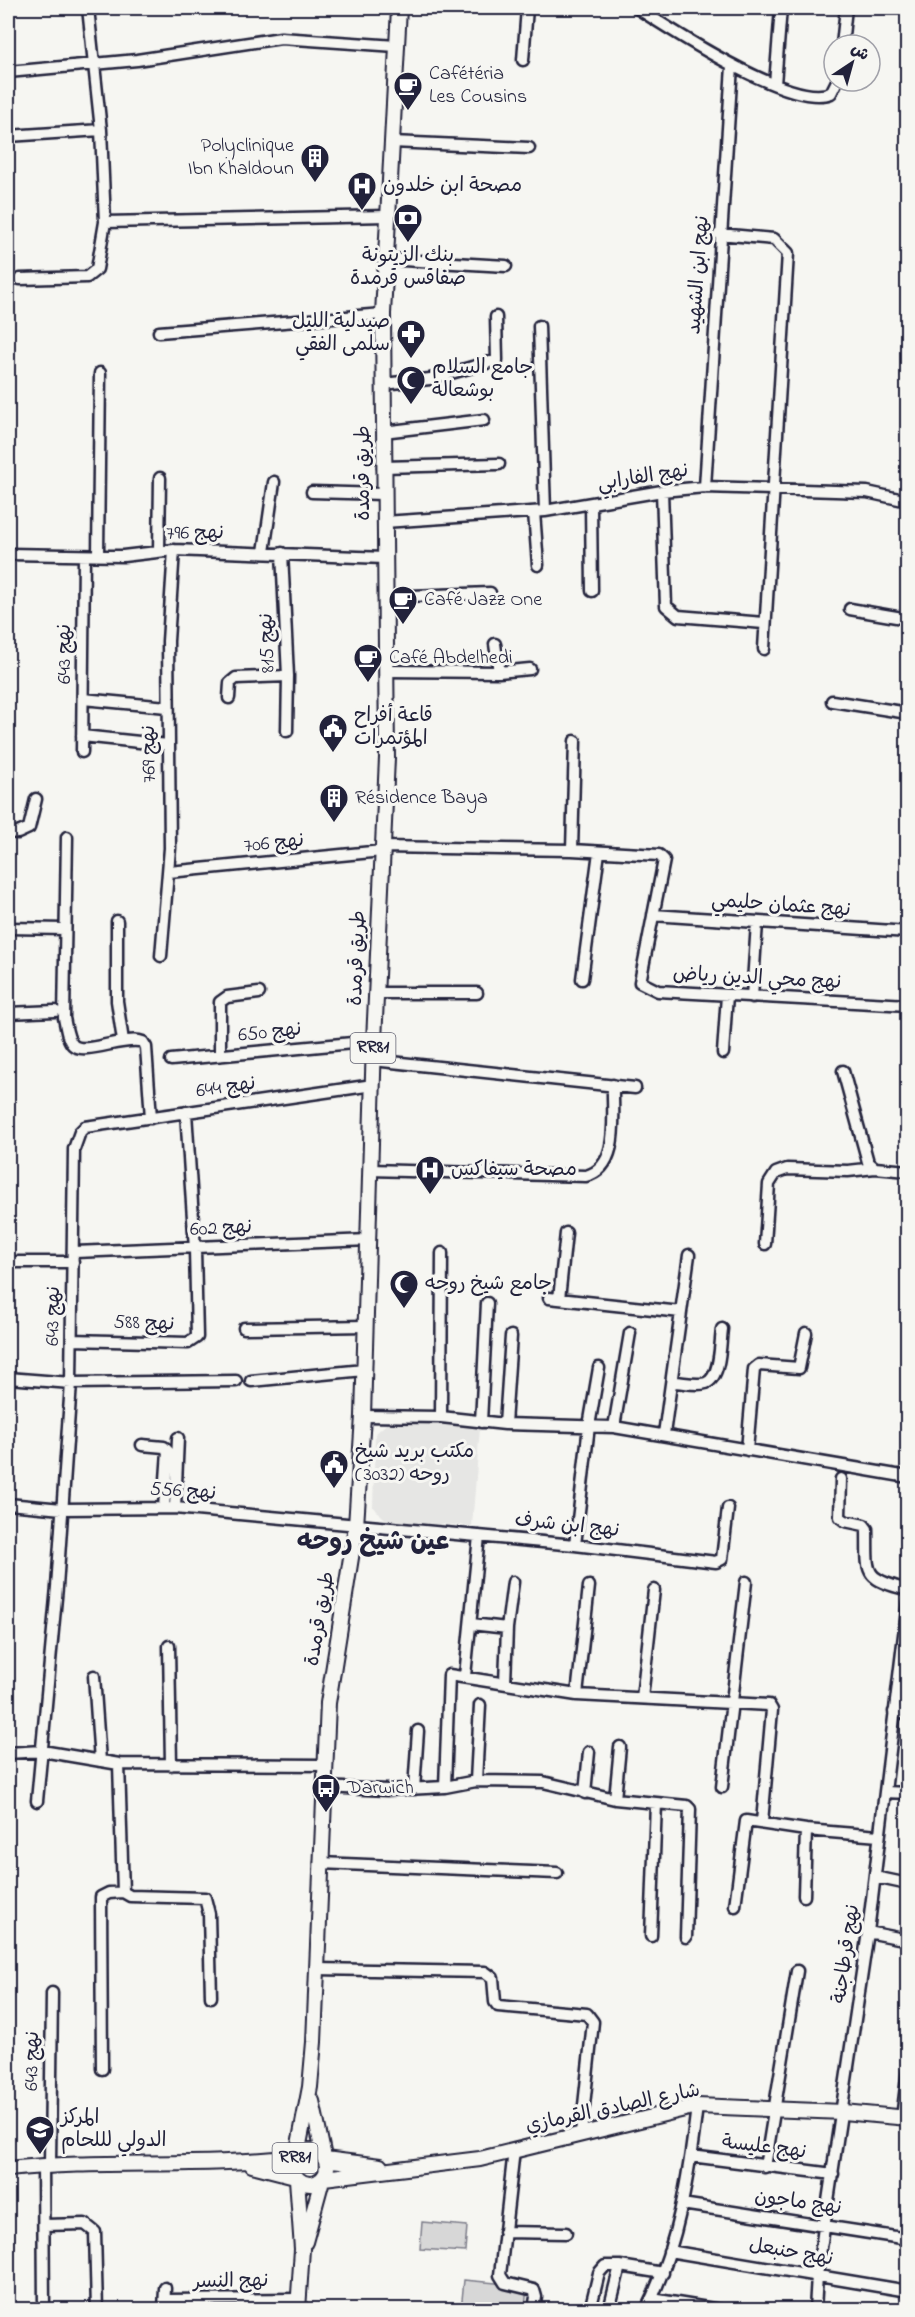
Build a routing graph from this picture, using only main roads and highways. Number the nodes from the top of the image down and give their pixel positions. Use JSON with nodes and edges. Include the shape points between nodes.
{"nodes":[{"id":1,"x":399,"y":8,"type":"edge"},
{"id":2,"x":310,"y":2087,"type":"junction"},
{"id":3,"x":904,"y":2118,"type":"edge"},
{"id":4,"x":297,"y":2156,"type":"junction"},
{"id":5,"x":325,"y":2158,"type":"junction"},
{"id":6,"x":244,"y":2163,"type":"junction"},
{"id":7,"x":400,"y":2168,"type":"junction"},
{"id":8,"x":8,"y":2169,"type":"edge"},
{"id":9,"x":296,"y":2177,"type":"junction"},
{"id":10,"x":323,"y":2179,"type":"junction"},
{"id":11,"x":302,"y":2249,"type":"junction"},
{"id":12,"x":298,"y":2304,"type":"edge"}],
"edges":[{"from":1,"to":2,"type":"main road","name":"طريق قرمدة","number":"RR81","via":[[383,314],[387,758],[375,993],[363,1416],[356,1526],[335,1648],[324,1765]]},
{"from":2,"to":4,"type":"main road","name":"طريق قرمدة","number":"RR81"},
{"from":2,"to":5,"type":"main road","name":"طريق قرمدة","number":"RR81"},
{"from":3,"to":7,"type":"main road","name":"شارع الصادق القرمازي","via":[[697,2106],[514,2151],[445,2165]]},
{"from":4,"to":5,"type":"main road","number":"RR81","via":[[311,2150]]},
{"from":4,"to":6,"type":"main road"},
{"from":4,"to":9,"type":"main road","number":"RR81","via":[[293,2165]]},
{"from":5,"to":7,"type":"main road","name":"شارع الصادق القرمازي"},
{"from":5,"to":10,"type":"main road","number":"RR81","via":[[328,2167]]},
{"from":6,"to":8,"type":"main road","via":[[47,2165]]},
{"from":6,"to":9,"type":"main road"},
{"from":7,"to":10,"type":"main road","name":"شارع الصادق القرمازي"},
{"from":9,"to":10,"type":"main road","number":"RR81","via":[[312,2185]]},
{"from":9,"to":11,"type":"main road","number":"RR81"},
{"from":10,"to":11,"type":"main road","number":"RR81"},
{"from":11,"to":12,"type":"main road","number":"RR81"}]}
